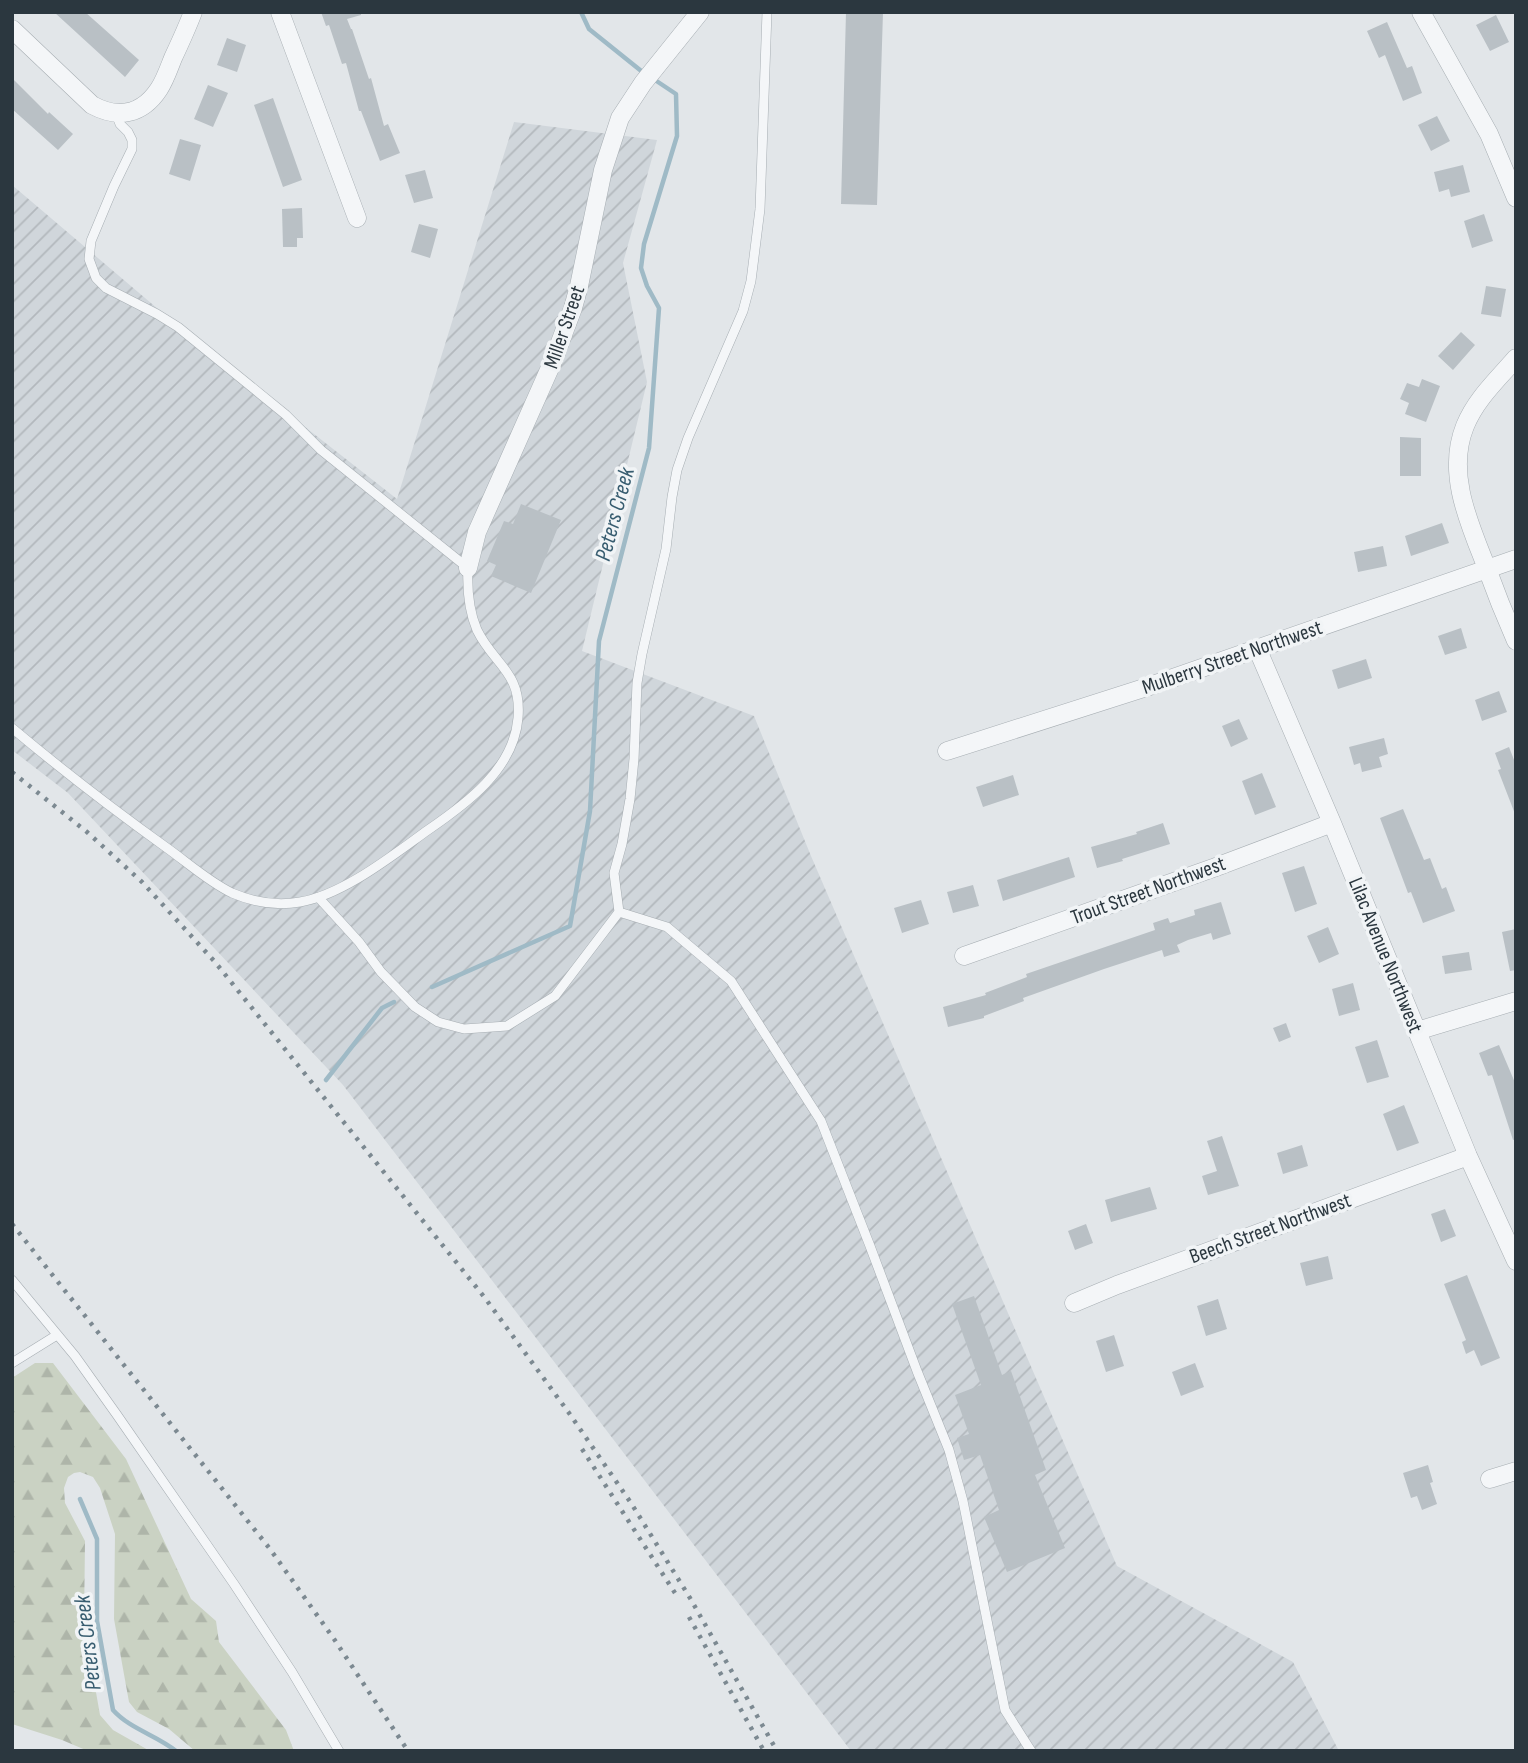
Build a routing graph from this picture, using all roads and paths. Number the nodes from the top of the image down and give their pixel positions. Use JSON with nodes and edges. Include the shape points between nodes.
{"nodes":[{"id":1,"x":193,"y":12,"type":"edge"},
{"id":2,"x":280,"y":12,"type":"edge"},
{"id":3,"x":700,"y":12,"type":"edge"},
{"id":4,"x":767,"y":12,"type":"edge"},
{"id":5,"x":1421,"y":12,"type":"edge"},
{"id":6,"x":12,"y":29,"type":"edge"},
{"id":7,"x":116,"y":114,"type":"junction"},
{"id":8,"x":1516,"y":198,"type":"edge"},
{"id":9,"x":357,"y":218,"type":"dead end"},
{"id":10,"x":1516,"y":358,"type":"edge"},
{"id":11,"x":1516,"y":559,"type":"edge"},
{"id":12,"x":468,"y":568,"type":"junction"},
{"id":13,"x":1487,"y":569,"type":"junction"},
{"id":14,"x":1516,"y":641,"type":"edge"},
{"id":15,"x":1257,"y":649,"type":"junction"},
{"id":16,"x":12,"y":727,"type":"edge"},
{"id":17,"x":947,"y":751,"type":"dead end"},
{"id":18,"x":1332,"y":823,"type":"junction"},
{"id":19,"x":318,"y":897,"type":"junction"},
{"id":20,"x":619,"y":912,"type":"junction"},
{"id":21,"x":964,"y":956,"type":"dead end"},
{"id":22,"x":1516,"y":1001,"type":"edge"},
{"id":23,"x":1417,"y":1031,"type":"junction"},
{"id":24,"x":1468,"y":1156,"type":"junction"},
{"id":25,"x":1516,"y":1261,"type":"edge"},
{"id":26,"x":12,"y":1280,"type":"edge"},
{"id":27,"x":1074,"y":1303,"type":"dead end"},
{"id":28,"x":57,"y":1335,"type":"junction"},
{"id":29,"x":12,"y":1363,"type":"edge"},
{"id":30,"x":1516,"y":1471,"type":"edge"},
{"id":31,"x":1490,"y":1479,"type":"dead end"},
{"id":32,"x":339,"y":1751,"type":"edge"},
{"id":33,"x":1031,"y":1751,"type":"edge"}],
"edges":[{"from":1,"to":7,"type":"street","via":[[160,88],[140,108]]},
{"from":2,"to":9,"type":"street"},
{"from":3,"to":12,"type":"street","name":"Miller Street","via":[[620,118],[603,170],[579,286],[557,351],[477,532]]},
{"from":4,"to":20,"type":"lane","via":[[760,209],[751,281],[677,470],[666,549],[637,682],[630,799],[614,873]]},
{"from":5,"to":8,"type":"street","via":[[1489,134]]},
{"from":6,"to":7,"type":"street","via":[[92,105]]},
{"from":7,"to":12,"type":"lane","via":[[132,140],[132,149],[91,241],[89,259],[96,278],[178,327]]},
{"from":10,"to":13,"type":"street","via":[[1476,404],[1459,448],[1463,500]]},
{"from":11,"to":13,"type":"street","name":"Mulberry Street Northwest"},
{"from":12,"to":19,"type":"lane","via":[[470,611],[518,697],[515,738],[506,759],[456,811],[381,864]]},
{"from":13,"to":14,"type":"street"},
{"from":13,"to":15,"type":"street","name":"Mulberry Street Northwest"},
{"from":15,"to":17,"type":"street","name":"Mulberry Street Northwest"},
{"from":15,"to":18,"type":"street","name":"Lilac Avenue Northwest"},
{"from":16,"to":19,"type":"lane","via":[[120,814],[230,891],[281,904]]},
{"from":18,"to":21,"type":"street","name":"Trout Street Northwest"},
{"from":18,"to":23,"type":"street","name":"Lilac Avenue Northwest"},
{"from":19,"to":20,"type":"lane","via":[[415,1007],[438,1022],[464,1029],[507,1026],[555,996]]},
{"from":20,"to":33,"type":"lane","via":[[667,927],[731,981],[821,1121],[948,1450],[963,1501],[1005,1710]]},
{"from":22,"to":23,"type":"street"},
{"from":23,"to":24,"type":"street","name":"Lilac Avenue Northwest"},
{"from":24,"to":25,"type":"street","name":"Lilac Avenue Northwest"},
{"from":24,"to":27,"type":"street","name":"Beech Street Northwest"},
{"from":26,"to":28,"type":"lane"},
{"from":28,"to":29,"type":"lane"},
{"from":28,"to":32,"type":"lane","via":[[226,1573]]},
{"from":30,"to":31,"type":"street"}]}
